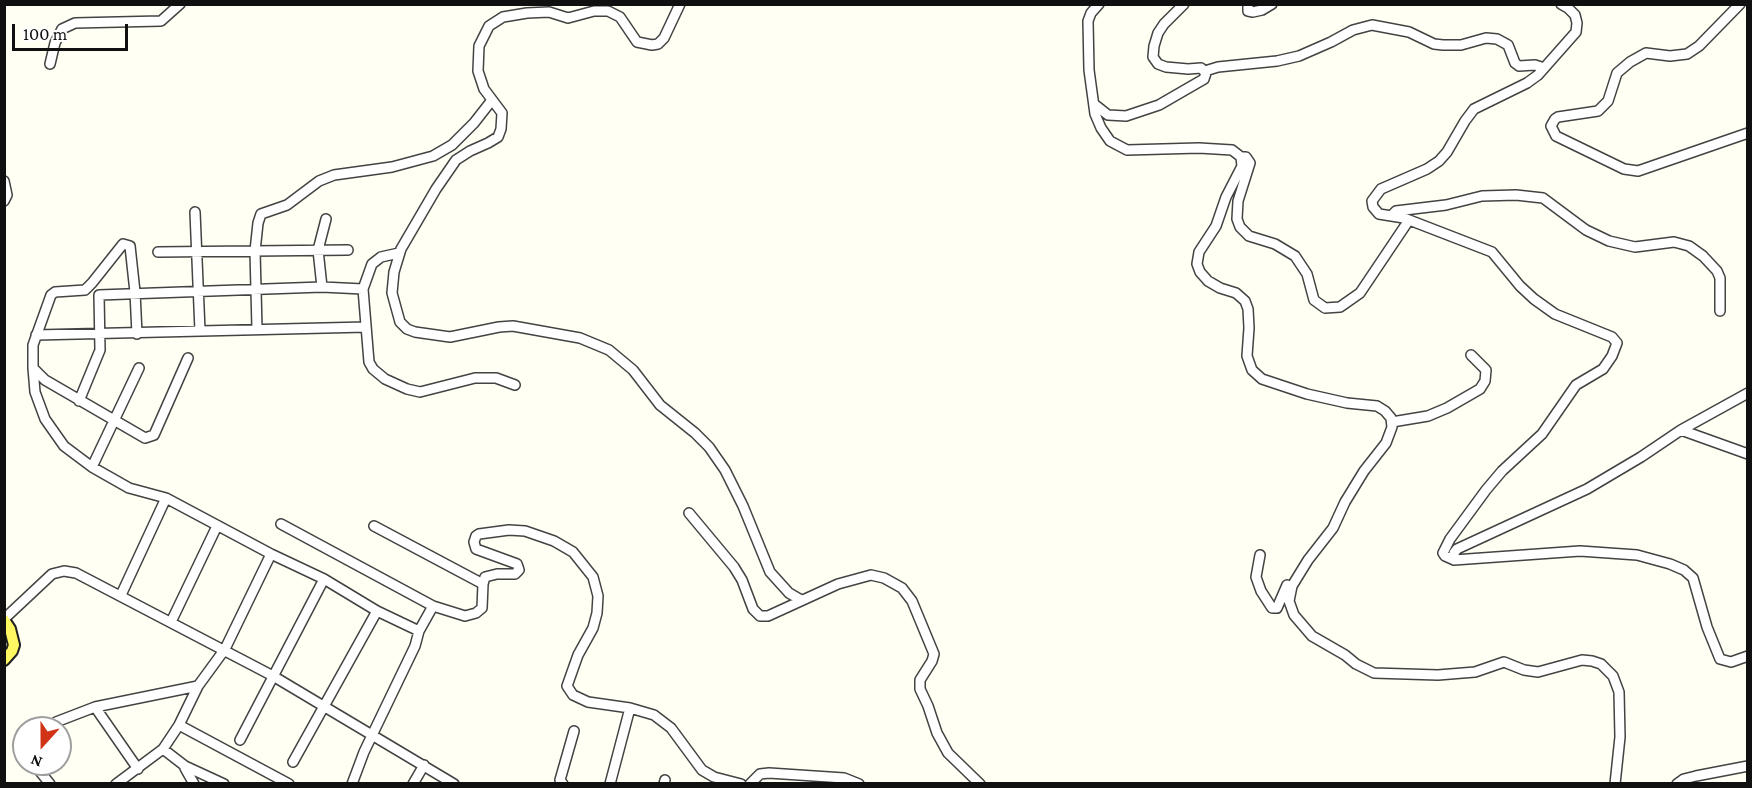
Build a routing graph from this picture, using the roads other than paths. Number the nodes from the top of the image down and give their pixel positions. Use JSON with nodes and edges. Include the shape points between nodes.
{"nodes":[{"id":1,"x":180,"y":4,"type":"edge"},
{"id":2,"x":680,"y":4,"type":"edge"},
{"id":3,"x":1099,"y":4,"type":"edge"},
{"id":4,"x":1184,"y":4,"type":"edge"},
{"id":5,"x":1248,"y":4,"type":"edge"},
{"id":6,"x":1272,"y":4,"type":"edge"},
{"id":7,"x":1561,"y":4,"type":"edge"},
{"id":8,"x":1740,"y":4,"type":"edge"},
{"id":9,"x":50,"y":64,"type":"dead end"},
{"id":10,"x":1544,"y":68,"type":"junction"},
{"id":11,"x":1205,"y":71,"type":"junction"},
{"id":12,"x":492,"y":100,"type":"junction"},
{"id":13,"x":1094,"y":104,"type":"junction"},
{"id":14,"x":1748,"y":133,"type":"edge"},
{"id":15,"x":1241,"y":157,"type":"junction"},
{"id":16,"x":4,"y":181,"type":"edge"},
{"id":17,"x":4,"y":201,"type":"edge"},
{"id":18,"x":195,"y":212,"type":"dead end"},
{"id":19,"x":1392,"y":215,"type":"junction"},
{"id":20,"x":326,"y":219,"type":"dead end"},
{"id":21,"x":1409,"y":220,"type":"junction"},
{"id":22,"x":318,"y":250,"type":"junction"},
{"id":23,"x":348,"y":250,"type":"dead end"},
{"id":24,"x":255,"y":251,"type":"junction"},
{"id":25,"x":158,"y":252,"type":"dead end"},
{"id":26,"x":197,"y":253,"type":"junction"},
{"id":27,"x":399,"y":253,"type":"junction"},
{"id":28,"x":322,"y":287,"type":"junction"},
{"id":29,"x":363,"y":289,"type":"junction"},
{"id":30,"x":256,"y":290,"type":"junction"},
{"id":31,"x":135,"y":292,"type":"junction"},
{"id":32,"x":198,"y":292,"type":"junction"},
{"id":33,"x":1720,"y":311,"type":"dead end"},
{"id":34,"x":366,"y":327,"type":"junction"},
{"id":35,"x":257,"y":329,"type":"junction"},
{"id":36,"x":200,"y":331,"type":"junction"},
{"id":37,"x":99,"y":334,"type":"junction"},
{"id":38,"x":137,"y":334,"type":"junction"},
{"id":39,"x":36,"y":335,"type":"junction"},
{"id":40,"x":1471,"y":355,"type":"dead end"},
{"id":41,"x":188,"y":358,"type":"dead end"},
{"id":42,"x":33,"y":368,"type":"junction"},
{"id":43,"x":139,"y":368,"type":"dead end"},
{"id":44,"x":514,"y":384,"type":"dead end"},
{"id":45,"x":1748,"y":393,"type":"edge"},
{"id":46,"x":79,"y":401,"type":"junction"},
{"id":47,"x":116,"y":421,"type":"junction"},
{"id":48,"x":1392,"y":422,"type":"junction"},
{"id":49,"x":1681,"y":430,"type":"junction"},
{"id":50,"x":1748,"y":454,"type":"edge"},
{"id":51,"x":92,"y":467,"type":"junction"},
{"id":52,"x":166,"y":498,"type":"junction"},
{"id":53,"x":689,"y":513,"type":"dead end"},
{"id":54,"x":281,"y":525,"type":"dead end"},
{"id":55,"x":218,"y":526,"type":"junction"},
{"id":56,"x":374,"y":526,"type":"dead end"},
{"id":57,"x":271,"y":554,"type":"junction"},
{"id":58,"x":1260,"y":555,"type":"dead end"},
{"id":59,"x":1454,"y":560,"type":"junction"},
{"id":60,"x":1304,"y":565,"type":"junction"},
{"id":61,"x":324,"y":579,"type":"junction"},
{"id":62,"x":483,"y":584,"type":"junction"},
{"id":63,"x":121,"y":595,"type":"junction"},
{"id":64,"x":801,"y":600,"type":"junction"},
{"id":65,"x":433,"y":606,"type":"junction"},
{"id":66,"x":377,"y":611,"type":"junction"},
{"id":67,"x":4,"y":620,"type":"edge"},
{"id":68,"x":171,"y":622,"type":"junction"},
{"id":69,"x":419,"y":631,"type":"junction"},
{"id":70,"x":225,"y":650,"type":"junction"},
{"id":71,"x":1748,"y":656,"type":"edge"},
{"id":72,"x":4,"y":660,"type":"edge"},
{"id":73,"x":273,"y":676,"type":"junction"},
{"id":74,"x":198,"y":686,"type":"junction"},
{"id":75,"x":324,"y":704,"type":"junction"},
{"id":76,"x":95,"y":707,"type":"junction"},
{"id":77,"x":630,"y":708,"type":"junction"},
{"id":78,"x":72,"y":716,"type":"edge"},
{"id":79,"x":179,"y":725,"type":"junction"},
{"id":80,"x":574,"y":731,"type":"dead end"},
{"id":81,"x":372,"y":735,"type":"junction"},
{"id":82,"x":240,"y":740,"type":"dead end"},
{"id":83,"x":163,"y":749,"type":"junction"},
{"id":84,"x":292,"y":762,"type":"dead end"},
{"id":85,"x":424,"y":765,"type":"junction"},
{"id":86,"x":185,"y":766,"type":"junction"},
{"id":87,"x":1748,"y":766,"type":"edge"},
{"id":88,"x":138,"y":769,"type":"junction"},
{"id":89,"x":116,"y":783,"type":"edge"},
{"id":90,"x":194,"y":783,"type":"edge"},
{"id":91,"x":224,"y":783,"type":"edge"},
{"id":92,"x":289,"y":783,"type":"edge"},
{"id":93,"x":352,"y":783,"type":"edge"},
{"id":94,"x":414,"y":783,"type":"edge"},
{"id":95,"x":454,"y":783,"type":"edge"},
{"id":96,"x":563,"y":783,"type":"edge"},
{"id":97,"x":610,"y":783,"type":"edge"},
{"id":98,"x":741,"y":783,"type":"edge"},
{"id":99,"x":750,"y":783,"type":"edge"},
{"id":100,"x":859,"y":783,"type":"edge"},
{"id":101,"x":980,"y":783,"type":"edge"},
{"id":102,"x":1615,"y":783,"type":"edge"},
{"id":103,"x":1677,"y":783,"type":"edge"}],
"edges":[{"from":1,"to":9,"type":"street","via":[[161,21],[75,23],[62,29]]},
{"from":2,"to":12,"type":"street","via":[[664,38],[652,45],[637,42],[620,17],[608,11],[568,18],[542,11],[497,20],[483,35],[477,64],[482,84]]},
{"from":3,"to":13,"type":"street","via":[[1088,21]]},
{"from":4,"to":11,"type":"street","via":[[1161,28],[1153,57],[1166,67]]},
{"from":5,"to":6,"type":"street","via":[[1248,11],[1252,12]]},
{"from":7,"to":10,"type":"street","via":[[1575,15],[1576,32]]},
{"from":8,"to":14,"type":"street","via":[[1687,54],[1646,53],[1617,73],[1608,101],[1598,111],[1558,117],[1551,126],[1556,136],[1624,169],[1638,171]]},
{"from":10,"to":11,"type":"street","via":[[1519,66],[1508,45],[1497,39],[1461,45],[1434,44],[1398,29],[1372,25],[1299,56]]},
{"from":10,"to":19,"type":"street","via":[[1527,84],[1474,109],[1447,152],[1433,166],[1381,189],[1372,201],[1374,211]]},
{"from":11,"to":13,"type":"street","via":[[1204,79],[1159,105],[1126,116],[1108,115]]},
{"from":12,"to":24,"type":"street","via":[[452,145],[433,156],[392,167],[334,175],[319,181],[287,205],[261,214]]},
{"from":12,"to":27,"type":"street","via":[[502,117],[498,136],[456,160]]},
{"from":13,"to":15,"type":"street","via":[[1101,128],[1122,149],[1232,150]]},
{"from":15,"to":21,"type":"street","via":[[1250,163],[1238,201],[1240,227],[1249,236],[1296,256],[1307,274],[1314,300],[1325,308],[1340,307],[1360,293]]},
{"from":15,"to":48,"type":"street","via":[[1242,166],[1216,226],[1199,252],[1197,264],[1208,281],[1240,295],[1247,304],[1250,366],[1262,379],[1307,394],[1382,408]]},
{"from":16,"to":17,"type":"street"},
{"from":18,"to":26,"type":"street"},
{"from":19,"to":21,"type":"street"},
{"from":19,"to":33,"type":"street","via":[[1396,211],[1482,196],[1539,197],[1609,241],[1635,247],[1674,242],[1689,246],[1717,271]]},
{"from":20,"to":22,"type":"street"},
{"from":21,"to":59,"type":"street","via":[[1492,252],[1527,292],[1555,314],[1612,337],[1617,343],[1603,369],[1576,386],[1542,434],[1486,490],[1444,549],[1444,556]]},
{"from":22,"to":23,"type":"street"},
{"from":22,"to":24,"type":"street"},
{"from":22,"to":28,"type":"street"},
{"from":24,"to":26,"type":"street"},
{"from":24,"to":30,"type":"street"},
{"from":25,"to":26,"type":"street"},
{"from":26,"to":32,"type":"street"},
{"from":27,"to":29,"type":"street","via":[[381,257],[372,264]]},
{"from":27,"to":64,"type":"street","via":[[392,293],[397,318],[410,331],[450,336],[520,327],[588,340],[609,350],[633,370],[660,405],[709,447],[743,506],[770,572]]},
{"from":28,"to":29,"type":"street"},
{"from":28,"to":30,"type":"street"},
{"from":29,"to":34,"type":"street"},
{"from":30,"to":32,"type":"street"},
{"from":30,"to":35,"type":"street"},
{"from":31,"to":32,"type":"street"},
{"from":31,"to":37,"type":"street","via":[[99,295]]},
{"from":31,"to":38,"type":"street"},
{"from":31,"to":39,"type":"street","via":[[130,246],[123,244],[85,290],[51,295]]},
{"from":32,"to":36,"type":"street"},
{"from":34,"to":35,"type":"street"},
{"from":34,"to":44,"type":"street","via":[[372,369],[407,389],[420,392],[475,378],[496,378]]},
{"from":35,"to":36,"type":"street"},
{"from":36,"to":38,"type":"street"},
{"from":37,"to":38,"type":"street"},
{"from":37,"to":39,"type":"street"},
{"from":37,"to":46,"type":"street","via":[[100,350]]},
{"from":39,"to":42,"type":"street"},
{"from":40,"to":48,"type":"street","via":[[1486,370],[1480,389],[1438,412]]},
{"from":41,"to":47,"type":"street","via":[[154,435],[145,438]]},
{"from":42,"to":46,"type":"street"},
{"from":42,"to":51,"type":"street","via":[[35,392],[45,419],[64,446]]},
{"from":43,"to":47,"type":"street"},
{"from":45,"to":49,"type":"street"},
{"from":46,"to":47,"type":"street"},
{"from":47,"to":51,"type":"street"},
{"from":48,"to":60,"type":"street","via":[[1386,443],[1354,488],[1333,528]]},
{"from":49,"to":50,"type":"street"},
{"from":49,"to":59,"type":"street","via":[[1587,489],[1457,549]]},
{"from":51,"to":52,"type":"street","via":[[129,488]]},
{"from":52,"to":55,"type":"street"},
{"from":52,"to":63,"type":"street"},
{"from":53,"to":64,"type":"street","via":[[734,567],[760,616]]},
{"from":54,"to":65,"type":"street"},
{"from":55,"to":57,"type":"street"},
{"from":55,"to":68,"type":"street"},
{"from":56,"to":62,"type":"street"},
{"from":57,"to":61,"type":"street"},
{"from":57,"to":70,"type":"street"},
{"from":58,"to":60,"type":"street","via":[[1256,577],[1275,609],[1287,584]]},
{"from":59,"to":71,"type":"street","via":[[1580,551],[1658,560],[1693,578],[1720,659],[1731,662]]},
{"from":60,"to":102,"type":"street","via":[[1290,591],[1294,615],[1323,644],[1374,673],[1475,672],[1504,662],[1538,672],[1582,660],[1601,664],[1610,671],[1619,692]]},
{"from":61,"to":66,"type":"street"},
{"from":61,"to":73,"type":"street"},
{"from":62,"to":65,"type":"street","via":[[482,608],[476,613],[465,616]]},
{"from":62,"to":77,"type":"street","via":[[488,575],[515,574],[519,568],[476,549],[474,542],[479,534],[525,531],[573,552],[593,577],[598,596],[593,628],[567,686],[576,698]]},
{"from":63,"to":67,"type":"street","via":[[64,571],[52,574]]},
{"from":63,"to":68,"type":"street"},
{"from":64,"to":101,"type":"street","via":[[871,575],[902,588],[912,601],[934,654],[920,680],[920,689],[937,733],[948,753]]},
{"from":65,"to":69,"type":"street"},
{"from":66,"to":69,"type":"street"},
{"from":66,"to":75,"type":"street"},
{"from":67,"to":72,"type":"main road","via":[[14,645]]},
{"from":68,"to":70,"type":"street"},
{"from":69,"to":81,"type":"street","via":[[416,646]]},
{"from":70,"to":73,"type":"street"},
{"from":70,"to":74,"type":"street"},
{"from":73,"to":75,"type":"street"},
{"from":73,"to":82,"type":"street"},
{"from":74,"to":76,"type":"street"},
{"from":74,"to":79,"type":"street"},
{"from":75,"to":81,"type":"street"},
{"from":75,"to":84,"type":"street"},
{"from":76,"to":78,"type":"street"},
{"from":76,"to":88,"type":"street"},
{"from":77,"to":97,"type":"street"},
{"from":77,"to":98,"type":"street","via":[[654,715],[671,728],[702,770]]},
{"from":79,"to":83,"type":"street"},
{"from":79,"to":92,"type":"street"},
{"from":80,"to":96,"type":"street"},
{"from":81,"to":85,"type":"street"},
{"from":81,"to":93,"type":"street"},
{"from":83,"to":86,"type":"street"},
{"from":83,"to":88,"type":"street"},
{"from":85,"to":94,"type":"street"},
{"from":85,"to":95,"type":"street"},
{"from":86,"to":90,"type":"street"},
{"from":86,"to":91,"type":"street"},
{"from":87,"to":103,"type":"street"},
{"from":88,"to":89,"type":"street"},
{"from":99,"to":100,"type":"street","via":[[760,774],[769,773],[844,778]]}]}
